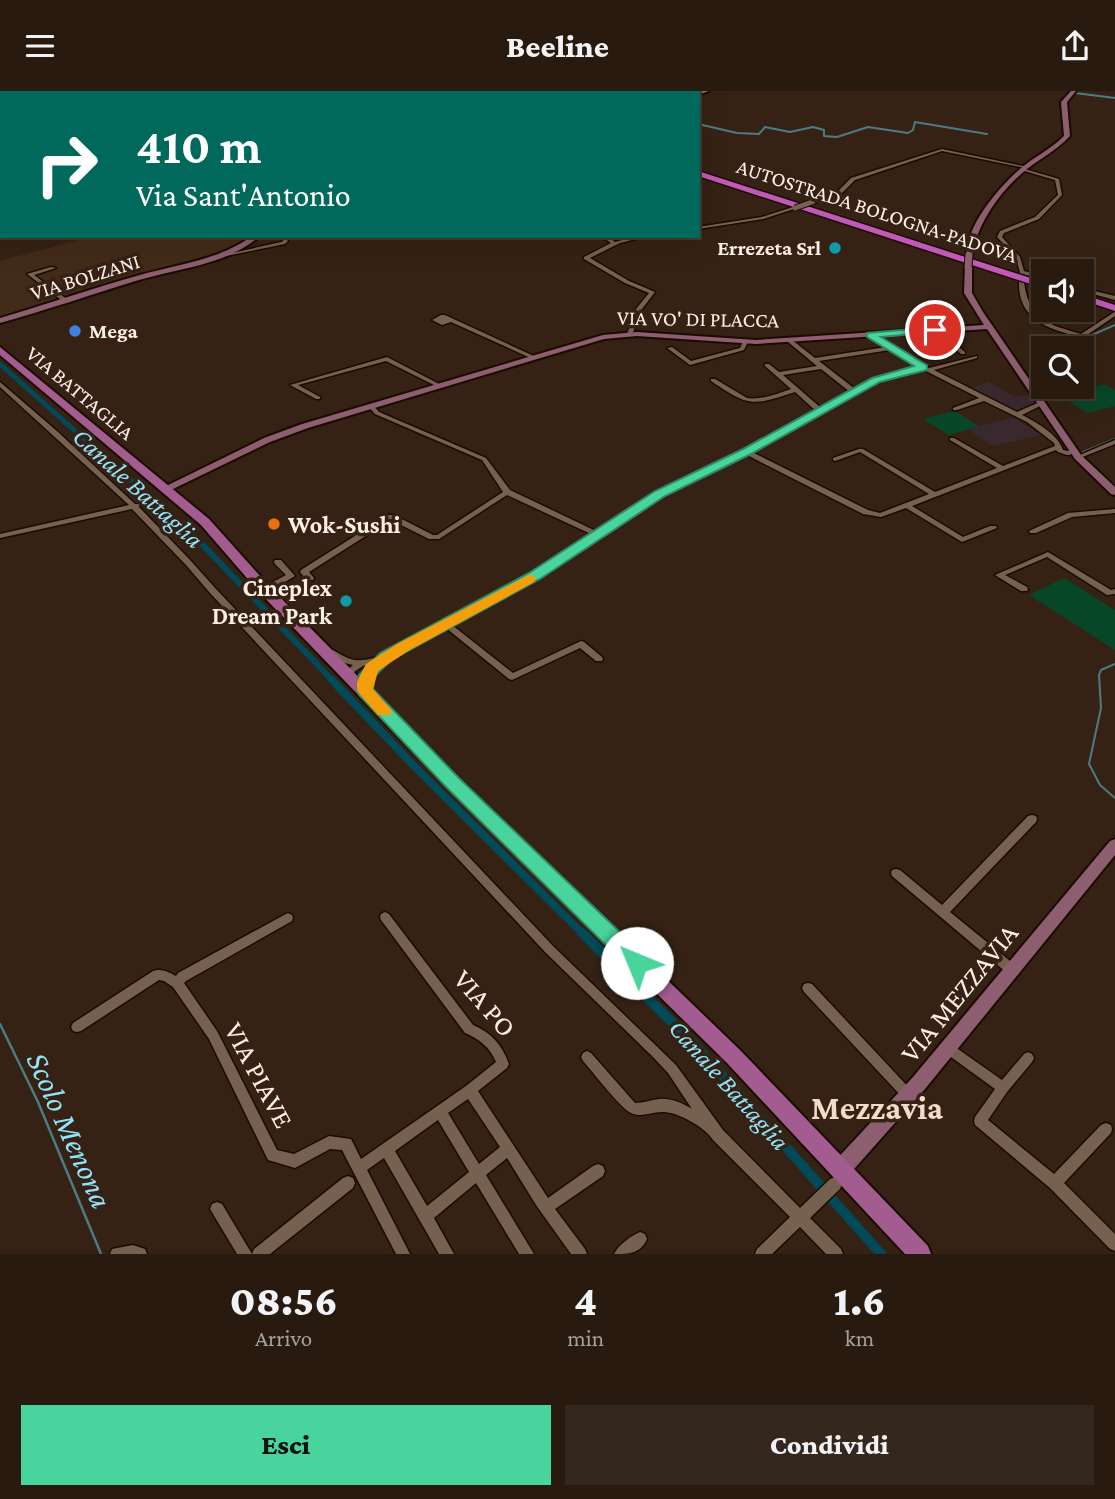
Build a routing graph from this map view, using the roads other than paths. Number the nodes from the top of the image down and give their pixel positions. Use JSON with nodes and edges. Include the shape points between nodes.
{"nodes":[{"id":1,"x":1073,"y":91,"type":"edge"},
{"id":2,"x":1024,"y":168,"type":"junction"},
{"id":3,"x":700,"y":172,"type":"edge"},
{"id":4,"x":700,"y":228,"type":"edge"},
{"id":5,"x":253,"y":238,"type":"edge"},
{"id":6,"x":285,"y":238,"type":"edge"},
{"id":7,"x":606,"y":238,"type":"edge"},
{"id":8,"x":637,"y":238,"type":"edge"},
{"id":9,"x":614,"y":243,"type":"junction"},
{"id":10,"x":221,"y":256,"type":"junction"},
{"id":11,"x":53,"y":268,"type":"dead end"},
{"id":12,"x":1031,"y":276,"type":"edge"},
{"id":13,"x":1031,"y":278,"type":"edge"},
{"id":14,"x":1021,"y":283,"type":"dead end"},
{"id":15,"x":1094,"y":295,"type":"edge"},
{"id":16,"x":1094,"y":298,"type":"edge"},
{"id":17,"x":1115,"y":298,"type":"edge"},
{"id":18,"x":66,"y":301,"type":"junction"},
{"id":19,"x":1115,"y":306,"type":"edge"},
{"id":20,"x":1115,"y":314,"type":"edge"},
{"id":21,"x":451,"y":320,"type":"dead end"},
{"id":22,"x":0,"y":321,"type":"edge"},
{"id":23,"x":989,"y":327,"type":"junction"},
{"id":24,"x":935,"y":330,"type":"junction"},
{"id":25,"x":633,"y":332,"type":"junction"},
{"id":26,"x":870,"y":335,"type":"junction"},
{"id":27,"x":1082,"y":336,"type":"joint"},
{"id":28,"x":790,"y":341,"type":"junction"},
{"id":29,"x":745,"y":342,"type":"junction"},
{"id":30,"x":670,"y":348,"type":"dead end"},
{"id":31,"x":891,"y":348,"type":"junction"},
{"id":32,"x":0,"y":350,"type":"edge"},
{"id":33,"x":963,"y":353,"type":"dead end"},
{"id":34,"x":975,"y":357,"type":"dead end"},
{"id":35,"x":535,"y":358,"type":"junction"},
{"id":36,"x":813,"y":360,"type":"junction"},
{"id":37,"x":767,"y":365,"type":"dead end"},
{"id":38,"x":821,"y":367,"type":"junction"},
{"id":39,"x":925,"y":369,"type":"junction"},
{"id":40,"x":778,"y":374,"type":"junction"},
{"id":41,"x":713,"y":380,"type":"dead end"},
{"id":42,"x":0,"y":384,"type":"edge"},
{"id":43,"x":440,"y":386,"type":"junction"},
{"id":44,"x":795,"y":390,"type":"junction"},
{"id":45,"x":854,"y":392,"type":"junction"},
{"id":46,"x":318,"y":398,"type":"dead end"},
{"id":47,"x":983,"y":398,"type":"junction"},
{"id":48,"x":1049,"y":399,"type":"edge"},
{"id":49,"x":1041,"y":402,"type":"junction"},
{"id":50,"x":371,"y":406,"type":"junction"},
{"id":51,"x":955,"y":409,"type":"dead end"},
{"id":52,"x":820,"y":411,"type":"junction"},
{"id":53,"x":1017,"y":415,"type":"junction"},
{"id":54,"x":952,"y":439,"type":"dead end"},
{"id":55,"x":1115,"y":442,"type":"edge"},
{"id":56,"x":747,"y":452,"type":"junction"},
{"id":57,"x":1071,"y":454,"type":"junction"},
{"id":58,"x":835,"y":459,"type":"dead end"},
{"id":59,"x":1000,"y":468,"type":"junction"},
{"id":60,"x":155,"y":479,"type":"junction"},
{"id":61,"x":185,"y":479,"type":"junction"},
{"id":62,"x":171,"y":492,"type":"junction"},
{"id":63,"x":507,"y":492,"type":"junction"},
{"id":64,"x":1115,"y":492,"type":"edge"},
{"id":65,"x":934,"y":494,"type":"junction"},
{"id":66,"x":906,"y":505,"type":"junction"},
{"id":67,"x":136,"y":506,"type":"junction"},
{"id":68,"x":1115,"y":511,"type":"edge"},
{"id":69,"x":993,"y":528,"type":"dead end"},
{"id":70,"x":1033,"y":531,"type":"dead end"},
{"id":71,"x":597,"y":534,"type":"junction"},
{"id":72,"x":0,"y":536,"type":"edge"},
{"id":73,"x":278,"y":562,"type":"dead end"},
{"id":74,"x":310,"y":578,"type":"dead end"},
{"id":75,"x":1024,"y":589,"type":"dead end"},
{"id":76,"x":265,"y":590,"type":"junction"},
{"id":77,"x":1115,"y":591,"type":"edge"},
{"id":78,"x":446,"y":624,"type":"junction"},
{"id":79,"x":386,"y":657,"type":"junction"},
{"id":80,"x":599,"y":659,"type":"dead end"},
{"id":81,"x":371,"y":668,"type":"junction"},
{"id":82,"x":354,"y":669,"type":"junction"},
{"id":83,"x":365,"y":691,"type":"junction"},
{"id":84,"x":1032,"y":819,"type":"dead end"},
{"id":85,"x":1115,"y":845,"type":"edge"},
{"id":86,"x":896,"y":873,"type":"dead end"},
{"id":87,"x":943,"y":912,"type":"junction"},
{"id":88,"x":385,"y":917,"type":"dead end"},
{"id":89,"x":288,"y":918,"type":"dead end"},
{"id":90,"x":1011,"y":969,"type":"junction"},
{"id":91,"x":177,"y":983,"type":"junction"},
{"id":92,"x":808,"y":988,"type":"dead end"},
{"id":93,"x":77,"y":1027,"type":"dead end"},
{"id":94,"x":948,"y":1048,"type":"junction"},
{"id":95,"x":587,"y":1057,"type":"dead end"},
{"id":96,"x":1028,"y":1058,"type":"dead end"},
{"id":97,"x":1003,"y":1088,"type":"junction"},
{"id":98,"x":470,"y":1090,"type":"junction"},
{"id":99,"x":908,"y":1095,"type":"junction"},
{"id":100,"x":440,"y":1112,"type":"junction"},
{"id":101,"x":1106,"y":1129,"type":"dead end"},
{"id":102,"x":715,"y":1131,"type":"junction"},
{"id":103,"x":508,"y":1149,"type":"junction"},
{"id":104,"x":387,"y":1150,"type":"junction"},
{"id":105,"x":359,"y":1168,"type":"junction"},
{"id":106,"x":598,"y":1171,"type":"dead end"},
{"id":107,"x":479,"y":1173,"type":"junction"},
{"id":108,"x":837,"y":1177,"type":"junction"},
{"id":109,"x":348,"y":1183,"type":"dead end"},
{"id":110,"x":1055,"y":1184,"type":"junction"},
{"id":111,"x":546,"y":1207,"type":"junction"},
{"id":112,"x":217,"y":1209,"type":"dead end"},
{"id":113,"x":804,"y":1215,"type":"junction"},
{"id":114,"x":425,"y":1216,"type":"junction"},
{"id":115,"x":640,"y":1239,"type":"dead end"},
{"id":116,"x":1115,"y":1244,"type":"edge"},
{"id":117,"x":117,"y":1254,"type":"edge"},
{"id":118,"x":141,"y":1254,"type":"edge"},
{"id":119,"x":245,"y":1254,"type":"edge"},
{"id":120,"x":259,"y":1254,"type":"edge"},
{"id":121,"x":403,"y":1254,"type":"edge"},
{"id":122,"x":447,"y":1254,"type":"edge"},
{"id":123,"x":527,"y":1254,"type":"edge"},
{"id":124,"x":580,"y":1254,"type":"edge"},
{"id":125,"x":621,"y":1254,"type":"edge"},
{"id":126,"x":762,"y":1254,"type":"edge"},
{"id":127,"x":836,"y":1254,"type":"edge"},
{"id":128,"x":920,"y":1254,"type":"edge"}],
"edges":[{"from":1,"to":2,"type":"main road","via":[[1064,102],[1067,136]]},
{"from":2,"to":4,"type":"street","bridge":true,"via":[[942,150],[853,179],[845,190],[795,208]]},
{"from":2,"to":12,"type":"street","via":[[1056,179],[1059,195],[1037,218],[999,237],[1018,257],[1022,272]]},
{"from":2,"to":23,"type":"main road","bridge":true,"via":[[972,235],[968,293]]},
{"from":3,"to":13,"type":"highway","name":"AUTOSTRADA BOLOGNA-PADOVA"},
{"from":5,"to":10,"type":"street","name":"VIA BOLZANI"},
{"from":6,"to":10,"type":"street","name":"VIA BOLZANI","via":[[282,243]]},
{"from":7,"to":9,"type":"street"},
{"from":8,"to":9,"type":"street"},
{"from":9,"to":25,"type":"street","via":[[586,259],[652,292],[639,309]]},
{"from":10,"to":18,"type":"street","name":"VIA BOLZANI"},
{"from":11,"to":18,"type":"street","via":[[30,274]]},
{"from":14,"to":27,"type":"street","via":[[1024,303],[1037,320]]},
{"from":15,"to":17,"type":"street"},
{"from":16,"to":19,"type":"highway"},
{"from":18,"to":22,"type":"street","name":"VIA BOLZANI"},
{"from":20,"to":27,"type":"street"},
{"from":21,"to":35,"type":"street"},
{"from":23,"to":24,"type":"main road","name":"VIA VO' DI PLACCA"},
{"from":23,"to":49,"type":"main road"},
{"from":24,"to":26,"type":"main road","name":"VIA VO' DI PLACCA"},
{"from":24,"to":33,"type":"street"},
{"from":25,"to":29,"type":"main road","name":"VIA VO' DI PLACCA"},
{"from":25,"to":35,"type":"main road","name":"VIA VO' DI PLACCA"},
{"from":26,"to":28,"type":"main road","name":"VIA VO' DI PLACCA"},
{"from":26,"to":31,"type":"street"},
{"from":28,"to":29,"type":"main road","name":"VIA VO' DI PLACCA"},
{"from":28,"to":36,"type":"street"},
{"from":29,"to":30,"type":"street","via":[[739,350],[690,363]]},
{"from":31,"to":36,"type":"street"},
{"from":31,"to":39,"type":"street"},
{"from":32,"to":60,"type":"main road","name":"VIA BATTAGLIA"},
{"from":34,"to":39,"type":"street"},
{"from":35,"to":43,"type":"main road","name":"VIA VO' DI PLACCA"},
{"from":36,"to":38,"type":"street"},
{"from":37,"to":40,"type":"street"},
{"from":38,"to":40,"type":"street"},
{"from":38,"to":45,"type":"street"},
{"from":39,"to":45,"type":"street","via":[[876,380]]},
{"from":39,"to":47,"type":"street"},
{"from":40,"to":44,"type":"street"},
{"from":41,"to":44,"type":"street","via":[[754,403]]},
{"from":42,"to":67,"type":"street"},
{"from":43,"to":46,"type":"street","via":[[387,359],[293,386]]},
{"from":43,"to":50,"type":"main road","name":"VIA VO' DI PLACCA"},
{"from":44,"to":52,"type":"street"},
{"from":45,"to":52,"type":"street"},
{"from":47,"to":51,"type":"street"},
{"from":47,"to":53,"type":"street"},
{"from":48,"to":49,"type":"street"},
{"from":49,"to":53,"type":"street"},
{"from":49,"to":57,"type":"main road"},
{"from":50,"to":61,"type":"main road","name":"VIA VO' DI PLACCA","via":[[285,433]]},
{"from":50,"to":63,"type":"street","via":[[377,413],[484,459]]},
{"from":52,"to":56,"type":"street"},
{"from":53,"to":57,"type":"street"},
{"from":54,"to":59,"type":"street"},
{"from":55,"to":57,"type":"street"},
{"from":56,"to":66,"type":"street","via":[[873,514]]},
{"from":56,"to":71,"type":"street","via":[[660,494]]},
{"from":57,"to":59,"type":"street","via":[[1044,453]]},
{"from":57,"to":64,"type":"main road"},
{"from":58,"to":65,"type":"street","via":[[861,450]]},
{"from":59,"to":65,"type":"street"},
{"from":60,"to":61,"type":"main road","name":"VIA VO' DI PLACCA"},
{"from":60,"to":62,"type":"main road","name":"VIA BATTAGLIA"},
{"from":61,"to":62,"type":"main road"},
{"from":62,"to":76,"type":"main road","name":"VIA BATTAGLIA","via":[[205,522]]},
{"from":63,"to":71,"type":"street"},
{"from":63,"to":74,"type":"street","via":[[439,537],[391,517],[304,572]]},
{"from":65,"to":66,"type":"street"},
{"from":66,"to":69,"type":"street","via":[[961,540]]},
{"from":67,"to":72,"type":"street"},
{"from":67,"to":102,"type":"street","via":[[549,949],[657,1053]]},
{"from":68,"to":70,"type":"street","via":[[1071,515]]},
{"from":71,"to":78,"type":"street","via":[[534,576]]},
{"from":73,"to":76,"type":"street","via":[[291,576]]},
{"from":75,"to":77,"type":"street","via":[[999,575],[1048,554],[1110,593]]},
{"from":76,"to":82,"type":"main road","name":"VIA BATTAGLIA","via":[[326,651]]},
{"from":78,"to":79,"type":"street"},
{"from":78,"to":80,"type":"street","via":[[512,677],[581,644]]},
{"from":79,"to":81,"type":"street"},
{"from":79,"to":82,"type":"street"},
{"from":81,"to":82,"type":"street"},
{"from":81,"to":83,"type":"street"},
{"from":82,"to":83,"type":"main road","name":"VIA BATTAGLIA"},
{"from":83,"to":108,"type":"main road","name":"VIA BATTAGLIA","via":[[734,1058]]},
{"from":84,"to":87,"type":"street"},
{"from":85,"to":90,"type":"street","name":"VIA MEZZAVIA"},
{"from":86,"to":87,"type":"street"},
{"from":87,"to":90,"type":"street"},
{"from":88,"to":98,"type":"street","name":"VIA PO","via":[[469,1029],[487,1036],[500,1054],[503,1064]]},
{"from":89,"to":91,"type":"street"},
{"from":90,"to":94,"type":"street","name":"VIA MEZZAVIA"},
{"from":91,"to":93,"type":"street","via":[[156,975]]},
{"from":91,"to":105,"type":"street","name":"VIA PIAVE","via":[[219,1045],[273,1155],[295,1161],[339,1141],[346,1144]]},
{"from":92,"to":99,"type":"street"},
{"from":94,"to":97,"type":"street"},
{"from":94,"to":99,"type":"street","name":"VIA MEZZAVIA"},
{"from":95,"to":102,"type":"street","via":[[631,1107],[676,1105]]},
{"from":96,"to":97,"type":"street"},
{"from":97,"to":110,"type":"street","via":[[980,1121]]},
{"from":98,"to":100,"type":"street"},
{"from":98,"to":103,"type":"street"},
{"from":99,"to":108,"type":"street","name":"VIA MEZZAVIA"},
{"from":100,"to":104,"type":"street"},
{"from":100,"to":107,"type":"street"},
{"from":101,"to":110,"type":"street"},
{"from":102,"to":113,"type":"street"},
{"from":103,"to":107,"type":"street"},
{"from":103,"to":111,"type":"street"},
{"from":104,"to":105,"type":"street"},
{"from":104,"to":114,"type":"street"},
{"from":105,"to":121,"type":"street","name":"VIA PIAVE"},
{"from":106,"to":111,"type":"street"},
{"from":107,"to":114,"type":"street"},
{"from":107,"to":123,"type":"street"},
{"from":108,"to":113,"type":"street","name":"VIA MEZZAVIA"},
{"from":108,"to":128,"type":"main road","name":"VIA BATTAGLIA"},
{"from":109,"to":120,"type":"street"},
{"from":110,"to":116,"type":"street"},
{"from":111,"to":124,"type":"street"},
{"from":112,"to":119,"type":"street"},
{"from":113,"to":126,"type":"street","name":"VIA MEZZAVIA"},
{"from":113,"to":127,"type":"street"},
{"from":114,"to":122,"type":"street"},
{"from":115,"to":125,"type":"street"},
{"from":117,"to":118,"type":"street"}]}
